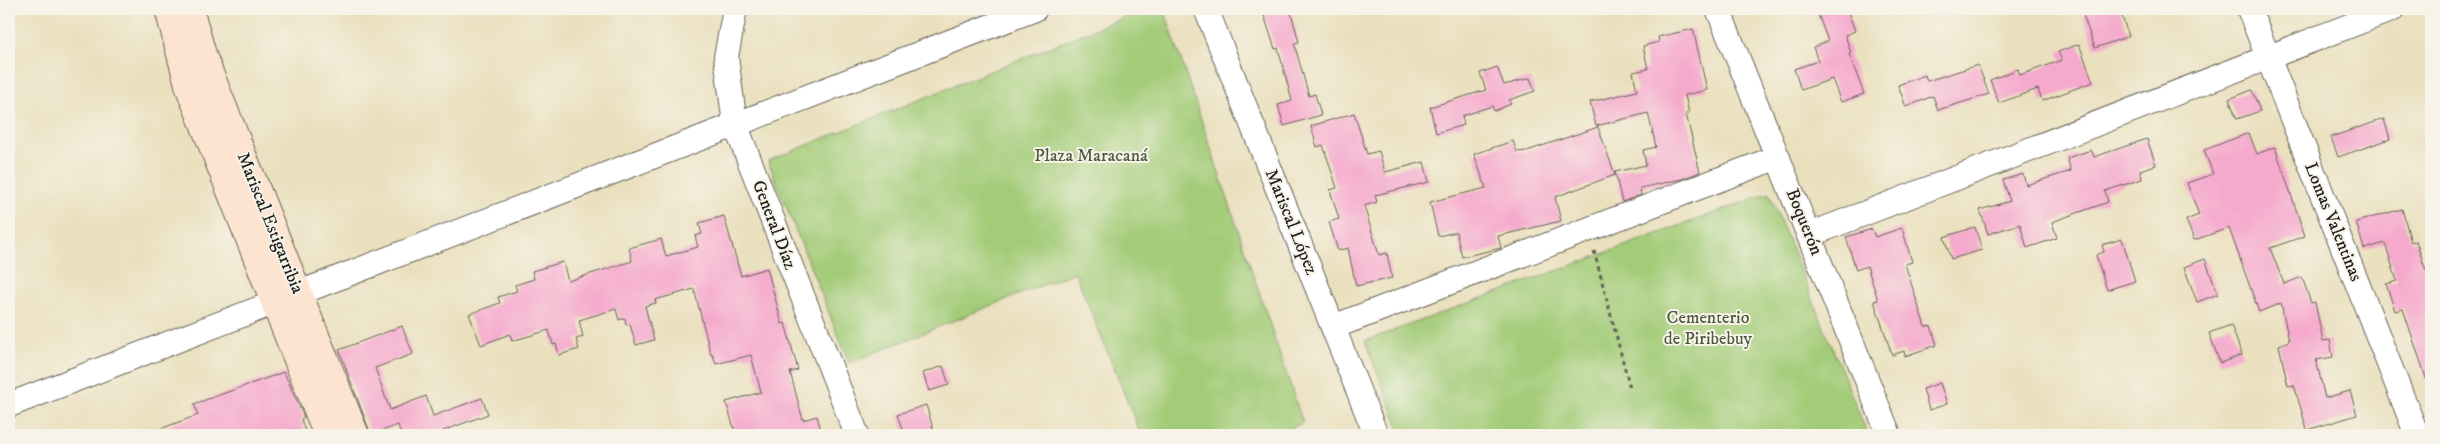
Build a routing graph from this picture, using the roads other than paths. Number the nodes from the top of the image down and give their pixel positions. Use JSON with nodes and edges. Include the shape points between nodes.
{"nodes":[{"id":1,"x":169,"y":9,"type":"edge"},
{"id":2,"x":189,"y":9,"type":"edge"},
{"id":3,"x":735,"y":9,"type":"edge"},
{"id":4,"x":1035,"y":9,"type":"edge"},
{"id":5,"x":1206,"y":9,"type":"edge"},
{"id":6,"x":1718,"y":9,"type":"edge"},
{"id":7,"x":2249,"y":9,"type":"edge"},
{"id":8,"x":2393,"y":9,"type":"edge"},
{"id":9,"x":2268,"y":56,"type":"junction"},
{"id":10,"x":735,"y":124,"type":"junction"},
{"id":11,"x":1778,"y":157,"type":"junction"},
{"id":12,"x":1809,"y":235,"type":"junction"},
{"id":13,"x":286,"y":299,"type":"junction"},
{"id":14,"x":1333,"y":327,"type":"junction"},
{"id":15,"x":9,"y":405,"type":"edge"},
{"id":16,"x":328,"y":435,"type":"edge"},
{"id":17,"x":355,"y":435,"type":"edge"},
{"id":18,"x":857,"y":435,"type":"edge"},
{"id":19,"x":1376,"y":435,"type":"edge"},
{"id":20,"x":1889,"y":435,"type":"edge"},
{"id":21,"x":2417,"y":435,"type":"edge"}],
"edges":[{"from":1,"to":13,"type":"street","via":[[190,88]]},
{"from":2,"to":13,"type":"street","name":"Mariscal Estigarribia"},
{"from":3,"to":10,"type":"street","name":"General Díaz","via":[[726,57]]},
{"from":4,"to":10,"type":"street"},
{"from":5,"to":14,"type":"street","name":"Mariscal López"},
{"from":6,"to":11,"type":"street","name":"Boquerón"},
{"from":7,"to":9,"type":"street","name":"Lomas Valentinas"},
{"from":8,"to":9,"type":"street"},
{"from":9,"to":12,"type":"street"},
{"from":9,"to":21,"type":"street","name":"Lomas Valentinas"},
{"from":10,"to":13,"type":"street"},
{"from":10,"to":18,"type":"street","name":"General Díaz"},
{"from":11,"to":12,"type":"street","name":"Boquerón"},
{"from":11,"to":14,"type":"street"},
{"from":12,"to":20,"type":"street","name":"Boquerón"},
{"from":13,"to":15,"type":"street"},
{"from":13,"to":16,"type":"street"},
{"from":13,"to":17,"type":"street","name":"Mariscal Estigarribia"},
{"from":14,"to":19,"type":"street","name":"Mariscal López"}]}
